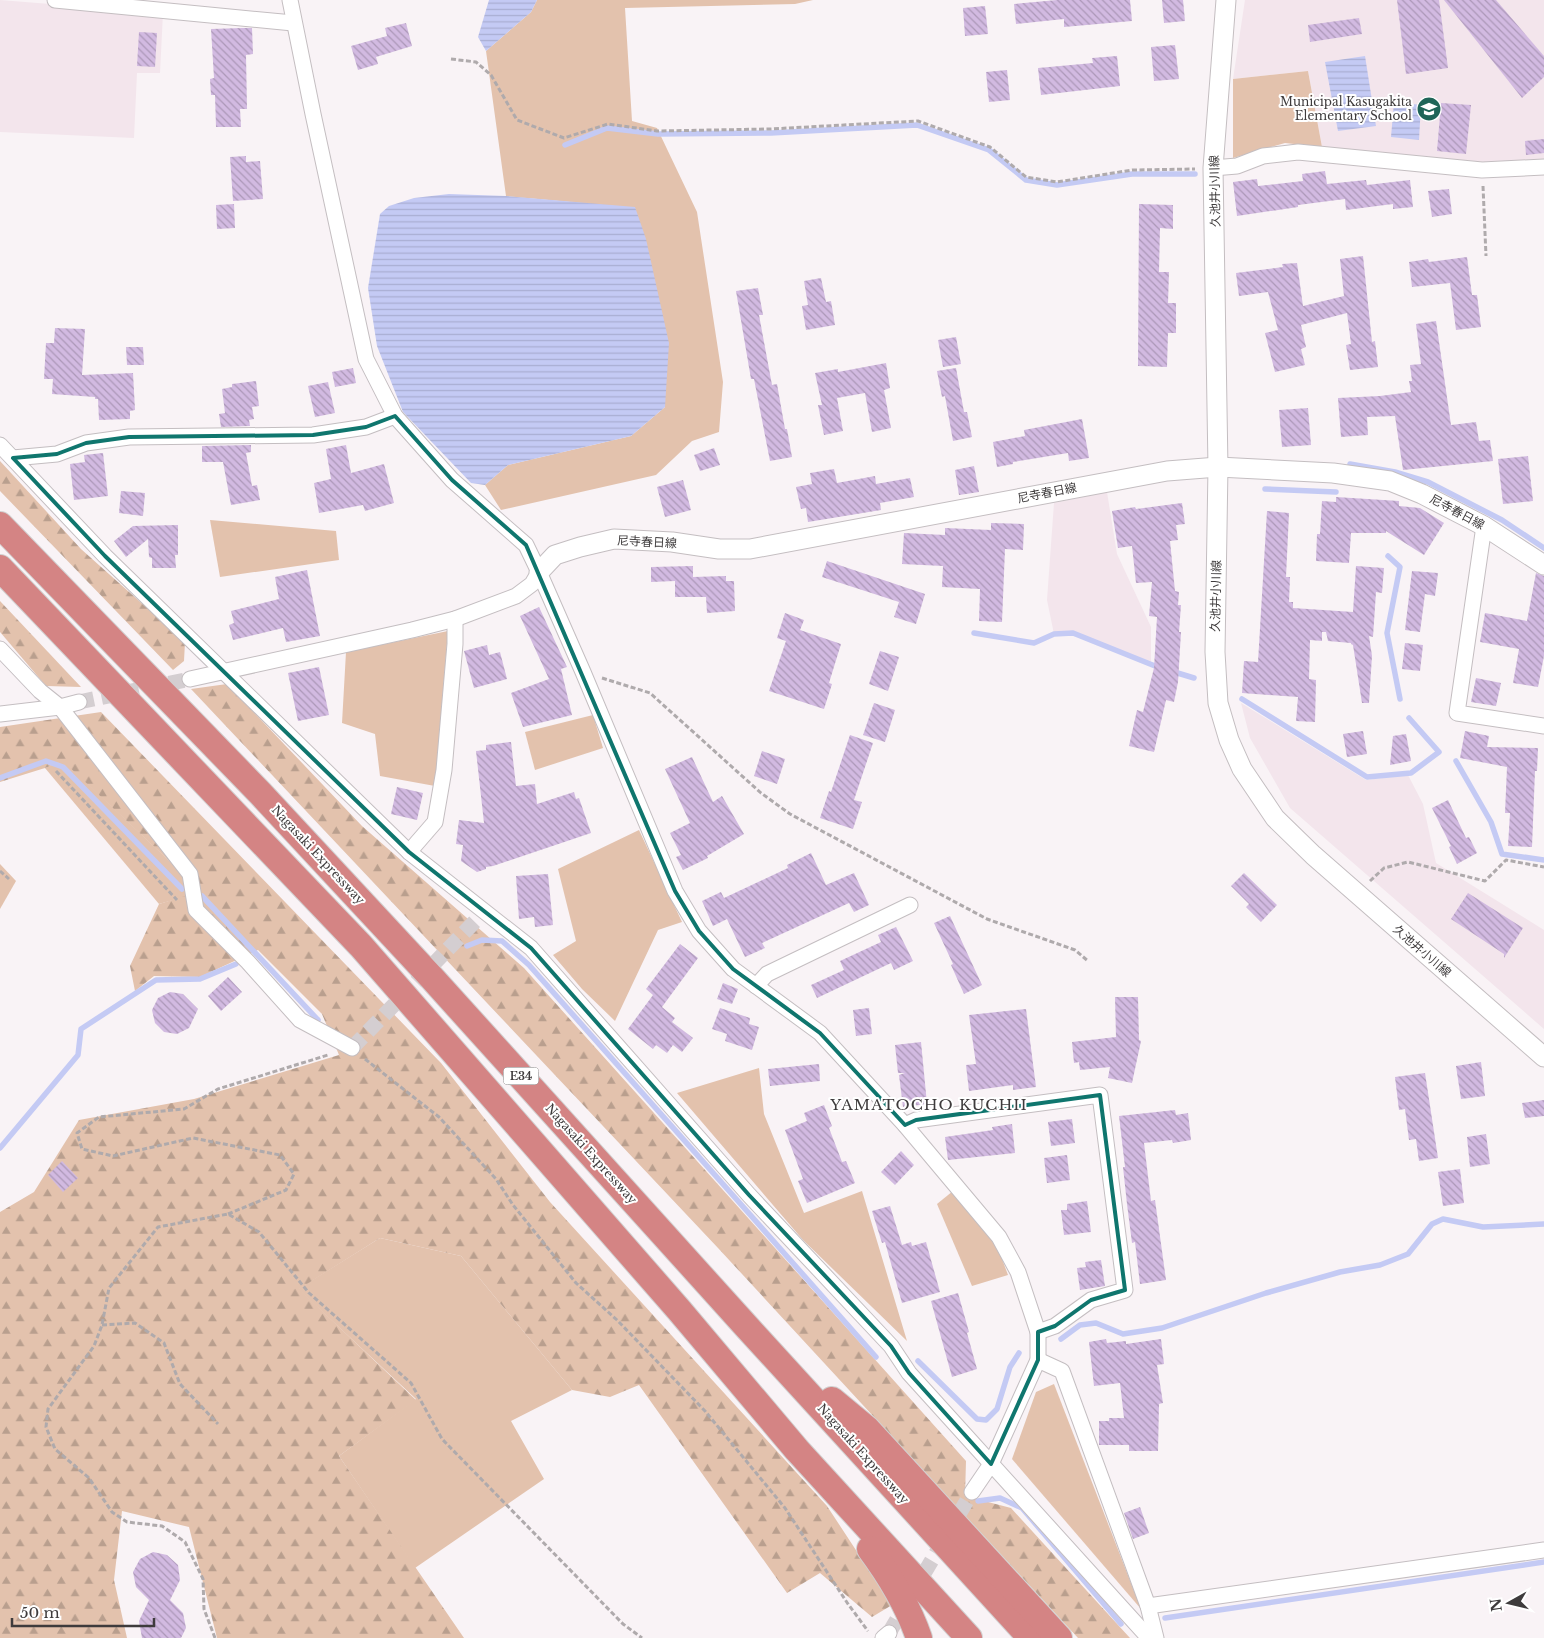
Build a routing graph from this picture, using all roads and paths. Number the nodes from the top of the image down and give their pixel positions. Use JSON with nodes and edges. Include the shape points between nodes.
{"nodes":[{"id":1,"x":55,"y":0,"type":"edge"},
{"id":2,"x":290,"y":0,"type":"edge"},
{"id":3,"x":1226,"y":0,"type":"edge"},
{"id":4,"x":294,"y":23,"type":"junction"},
{"id":5,"x":451,"y":59,"type":"dead end"},
{"id":6,"x":1544,"y":167,"type":"edge"},
{"id":7,"x":1213,"y":168,"type":"junction"},
{"id":8,"x":1482,"y":182,"type":"dead end"},
{"id":9,"x":1486,"y":256,"type":"dead end"},
{"id":10,"x":395,"y":416,"type":"junction"},
{"id":11,"x":0,"y":445,"type":"edge"},
{"id":12,"x":12,"y":458,"type":"junction"},
{"id":13,"x":1218,"y":467,"type":"junction"},
{"id":14,"x":0,"y":525,"type":"edge"},
{"id":15,"x":1484,"y":526,"type":"junction"},
{"id":16,"x":1544,"y":565,"type":"edge"},
{"id":17,"x":0,"y":568,"type":"edge"},
{"id":18,"x":540,"y":572,"type":"junction"},
{"id":19,"x":455,"y":619,"type":"junction"},
{"id":20,"x":0,"y":649,"type":"edge"},
{"id":21,"x":224,"y":672,"type":"junction"},
{"id":22,"x":584,"y":672,"type":"junction"},
{"id":23,"x":190,"y":679,"type":"tunnel mouth"},
{"id":24,"x":79,"y":702,"type":"tunnel mouth"},
{"id":25,"x":60,"y":707,"type":"junction"},
{"id":26,"x":0,"y":714,"type":"edge"},
{"id":27,"x":1544,"y":726,"type":"edge"},
{"id":28,"x":56,"y":771,"type":"dead end"},
{"id":29,"x":409,"y":852,"type":"junction"},
{"id":30,"x":1544,"y":867,"type":"edge"},
{"id":31,"x":0,"y":871,"type":"edge"},
{"id":32,"x":9,"y":879,"type":"dead end"},
{"id":33,"x":1362,"y":898,"type":"junction"},
{"id":34,"x":910,"y":905,"type":"dead end"},
{"id":35,"x":196,"y":910,"type":"junction"},
{"id":36,"x":1088,"y":961,"type":"dead end"},
{"id":37,"x":756,"y":986,"type":"junction"},
{"id":38,"x":352,"y":1048,"type":"junction"},
{"id":39,"x":1544,"y":1057,"type":"edge"},
{"id":40,"x":905,"y":1126,"type":"junction"},
{"id":41,"x":228,"y":1214,"type":"junction"},
{"id":42,"x":102,"y":1325,"type":"junction"},
{"id":43,"x":746,"y":1326,"type":"junction"},
{"id":44,"x":1038,"y":1332,"type":"junction"},
{"id":45,"x":1038,"y":1360,"type":"junction"},
{"id":46,"x":218,"y":1424,"type":"dead end"},
{"id":47,"x":797,"y":1450,"type":"junction"},
{"id":48,"x":991,"y":1464,"type":"junction"},
{"id":49,"x":972,"y":1492,"type":"tunnel mouth"},
{"id":50,"x":1544,"y":1550,"type":"edge"},
{"id":51,"x":1148,"y":1606,"type":"junction"},
{"id":52,"x":215,"y":1638,"type":"edge"},
{"id":53,"x":642,"y":1638,"type":"edge"},
{"id":54,"x":872,"y":1638,"type":"edge"},
{"id":55,"x":919,"y":1638,"type":"edge"},
{"id":56,"x":970,"y":1638,"type":"edge"},
{"id":57,"x":1031,"y":1638,"type":"edge"},
{"id":58,"x":1059,"y":1638,"type":"edge"},
{"id":59,"x":1149,"y":1638,"type":"edge"},
{"id":60,"x":1156,"y":1638,"type":"edge"}],
"edges":[{"from":1,"to":4,"type":"street"},
{"from":2,"to":4,"type":"street"},
{"from":3,"to":7,"type":"street","name":"久池井小川線"},
{"from":4,"to":10,"type":"street","via":[[366,359]]},
{"from":5,"to":7,"type":"path","via":[[476,62],[491,74],[517,120],[564,138],[608,124],[657,131],[918,121],[990,147],[1026,177],[1057,182],[1132,170]]},
{"from":6,"to":7,"type":"street","via":[[1482,170],[1298,152],[1263,156],[1237,166]]},
{"from":7,"to":13,"type":"street","name":"久池井小川線"},
{"from":8,"to":9,"type":"path"},
{"from":10,"to":12,"type":"street","via":[[366,427],[313,435],[129,437],[86,443],[57,454]]},
{"from":10,"to":18,"type":"street","via":[[452,480],[526,545]]},
{"from":11,"to":12,"type":"street"},
{"from":12,"to":21,"type":"street","via":[[105,556]]},
{"from":13,"to":15,"type":"street","name":"尼寺春日線","via":[[1333,473],[1390,480]]},
{"from":13,"to":18,"type":"street","name":"尼寺春日線","via":[[1167,471],[750,549],[719,550],[672,542],[614,539],[555,555]]},
{"from":13,"to":33,"type":"street","name":"久池井小川線","via":[[1215,652],[1218,704],[1229,740],[1242,769],[1275,818]]},
{"from":14,"to":43,"type":"highway","name":"Nagasaki Expressway","number":"E34","via":[[260,794],[432,978]]},
{"from":15,"to":16,"type":"street","name":"尼寺春日線"},
{"from":15,"to":27,"type":"street","via":[[1457,713]]},
{"from":17,"to":47,"type":"highway","number":"E34","via":[[361,946]]},
{"from":18,"to":19,"type":"street","via":[[532,584],[516,596]]},
{"from":18,"to":22,"type":"street"},
{"from":19,"to":21,"type":"street"},
{"from":19,"to":29,"type":"street","via":[[444,770],[435,822]]},
{"from":20,"to":25,"type":"street"},
{"from":21,"to":23,"type":"street"},
{"from":21,"to":29,"type":"street"},
{"from":22,"to":36,"type":"path","via":[[650,693],[761,793],[790,814],[987,919],[1075,950]]},
{"from":22,"to":37,"type":"street","via":[[675,890],[699,931],[733,968]]},
{"from":24,"to":25,"type":"street"},
{"from":25,"to":26,"type":"street"},
{"from":25,"to":35,"type":"street","via":[[190,874]]},
{"from":28,"to":35,"type":"path","via":[[176,899]]},
{"from":29,"to":48,"type":"street","via":[[531,948],[749,1195],[891,1346],[909,1373]]},
{"from":30,"to":33,"type":"path","via":[[1506,860],[1486,881],[1408,862],[1384,868],[1368,883]]},
{"from":31,"to":32,"type":"path"},
{"from":33,"to":39,"type":"street","name":"久池井小川線"},
{"from":34,"to":37,"type":"street","via":[[767,974]]},
{"from":35,"to":38,"type":"street","via":[[300,1020]]},
{"from":37,"to":40,"type":"street","via":[[820,1033]]},
{"from":38,"to":41,"type":"path","via":[[218,1089],[184,1109],[99,1117],[77,1133],[82,1149],[113,1156],[194,1138],[280,1155],[294,1174],[286,1190]]},
{"from":38,"to":54,"type":"path","via":[[439,1116],[496,1179],[576,1283],[617,1320],[705,1411],[785,1508]]},
{"from":40,"to":44,"type":"street","via":[[999,1236],[1018,1272]]},
{"from":40,"to":44,"type":"street","via":[[916,1120],[1100,1094],[1125,1290],[1091,1300],[1054,1326]]},
{"from":41,"to":42,"type":"path","via":[[158,1227],[109,1288]]},
{"from":41,"to":53,"type":"path","via":[[259,1232],[309,1293],[411,1383],[442,1439],[623,1624]]},
{"from":42,"to":46,"type":"path","via":[[135,1323],[164,1343],[180,1384]]},
{"from":42,"to":52,"type":"path","via":[[94,1346],[48,1409],[46,1427],[55,1450],[89,1478],[112,1512],[127,1522],[162,1526],[185,1542],[204,1579],[204,1609]]},
{"from":43,"to":57,"type":"highway","name":"Nagasaki Expressway","number":"E34"},
{"from":43,"to":58,"type":"highway","via":[[867,1429]]},
{"from":44,"to":45,"type":"street"},
{"from":45,"to":48,"type":"street"},
{"from":45,"to":51,"type":"street","via":[[1062,1371]]},
{"from":47,"to":55,"type":"highway","via":[[886,1572]]},
{"from":47,"to":56,"type":"highway","number":"E34"},
{"from":48,"to":49,"type":"street"},
{"from":48,"to":59,"type":"street"},
{"from":50,"to":51,"type":"street"},
{"from":51,"to":60,"type":"street"}]}
